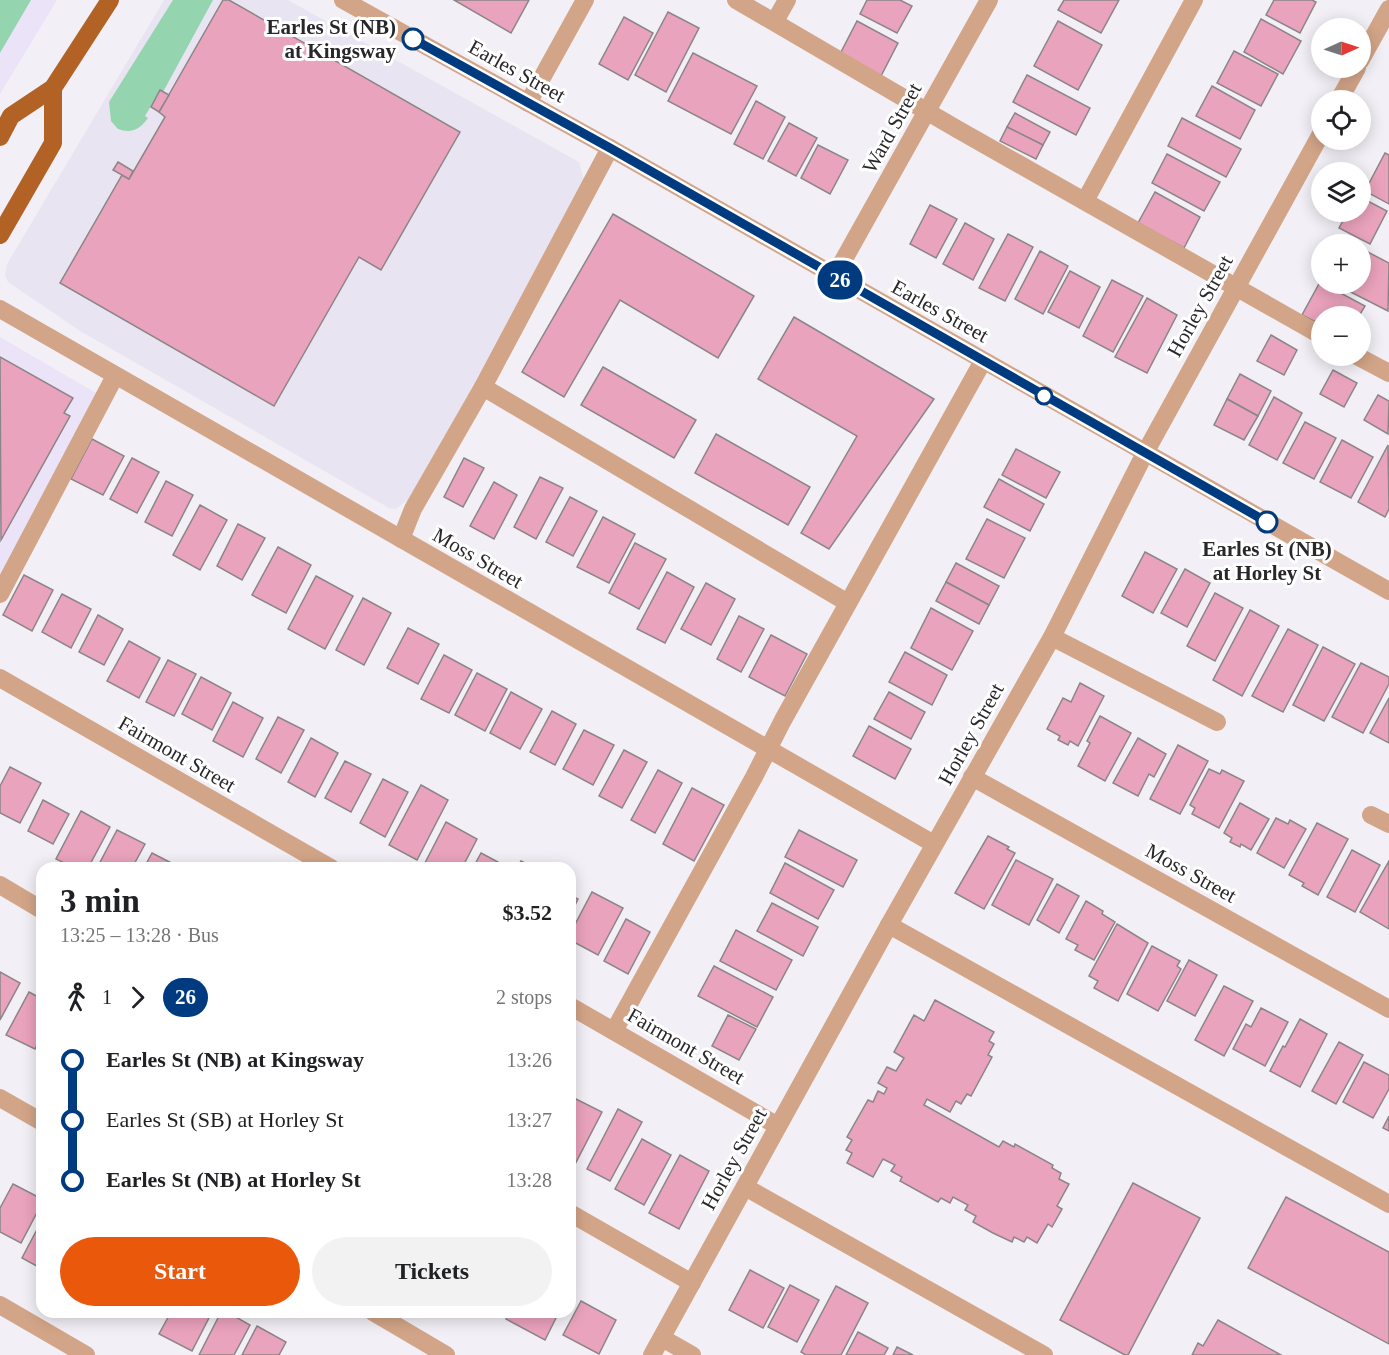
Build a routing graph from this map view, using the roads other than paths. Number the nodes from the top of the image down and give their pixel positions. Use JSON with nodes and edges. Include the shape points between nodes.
{"nodes":[{"id":1,"x":110,"y":0,"type":"edge"},
{"id":2,"x":343,"y":0,"type":"edge"},
{"id":3,"x":585,"y":0,"type":"edge"},
{"id":4,"x":736,"y":0,"type":"edge"},
{"id":5,"x":787,"y":0,"type":"edge"},
{"id":6,"x":988,"y":0,"type":"edge"},
{"id":7,"x":1194,"y":0,"type":"edge"},
{"id":8,"x":1389,"y":9,"type":"edge"},
{"id":9,"x":775,"y":21,"type":"junction"},
{"id":10,"x":1371,"y":41,"type":"edge"},
{"id":11,"x":53,"y":88,"type":"junction"},
{"id":12,"x":528,"y":103,"type":"junction"},
{"id":13,"x":928,"y":110,"type":"junction"},
{"id":14,"x":0,"y":137,"type":"edge"},
{"id":15,"x":610,"y":148,"type":"junction"},
{"id":16,"x":1312,"y":150,"type":"edge"},
{"id":17,"x":1085,"y":201,"type":"junction"},
{"id":18,"x":0,"y":236,"type":"edge"},
{"id":19,"x":834,"y":277,"type":"junction"},
{"id":20,"x":1236,"y":289,"type":"junction"},
{"id":21,"x":0,"y":309,"type":"edge"},
{"id":22,"x":1311,"y":330,"type":"edge"},
{"id":23,"x":983,"y":361,"type":"junction"},
{"id":24,"x":1371,"y":363,"type":"edge"},
{"id":25,"x":1389,"y":373,"type":"edge"},
{"id":26,"x":115,"y":376,"type":"junction"},
{"id":27,"x":483,"y":387,"type":"junction"},
{"id":28,"x":1144,"y":453,"type":"junction"},
{"id":29,"x":401,"y":539,"type":"junction"},
{"id":30,"x":1389,"y":591,"type":"edge"},
{"id":31,"x":0,"y":594,"type":"edge"},
{"id":32,"x":848,"y":603,"type":"junction"},
{"id":33,"x":1052,"y":637,"type":"junction"},
{"id":34,"x":0,"y":678,"type":"edge"},
{"id":35,"x":1217,"y":722,"type":"dead end"},
{"id":36,"x":768,"y":749,"type":"junction"},
{"id":37,"x":972,"y":777,"type":"junction"},
{"id":38,"x":1371,"y":815,"type":"dead end"},
{"id":39,"x":1389,"y":824,"type":"edge"},
{"id":40,"x":934,"y":844,"type":"junction"},
{"id":41,"x":321,"y":862,"type":"edge"},
{"id":42,"x":0,"y":885,"type":"edge"},
{"id":43,"x":36,"y":906,"type":"edge"},
{"id":44,"x":889,"y":925,"type":"junction"},
{"id":45,"x":1389,"y":1008,"type":"edge"},
{"id":46,"x":576,"y":1009,"type":"edge"},
{"id":47,"x":614,"y":1031,"type":"junction"},
{"id":48,"x":0,"y":1098,"type":"edge"},
{"id":49,"x":36,"y":1119,"type":"edge"},
{"id":50,"x":778,"y":1126,"type":"junction"},
{"id":51,"x":745,"y":1187,"type":"junction"},
{"id":52,"x":1389,"y":1204,"type":"edge"},
{"id":53,"x":576,"y":1216,"type":"edge"},
{"id":54,"x":692,"y":1283,"type":"junction"},
{"id":55,"x":0,"y":1305,"type":"edge"},
{"id":56,"x":383,"y":1318,"type":"edge"},
{"id":57,"x":662,"y":1338,"type":"junction"},
{"id":58,"x":86,"y":1355,"type":"edge"},
{"id":59,"x":446,"y":1355,"type":"edge"},
{"id":60,"x":652,"y":1355,"type":"edge"},
{"id":61,"x":692,"y":1355,"type":"edge"},
{"id":62,"x":1044,"y":1355,"type":"edge"}],
"edges":[{"from":1,"to":11,"type":"main road"},
{"from":2,"to":12,"type":"street","name":"Earles Street"},
{"from":3,"to":12,"type":"street"},
{"from":4,"to":9,"type":"street"},
{"from":5,"to":9,"type":"street"},
{"from":6,"to":13,"type":"street","name":"Ward Street"},
{"from":7,"to":17,"type":"street"},
{"from":8,"to":10,"type":"street"},
{"from":9,"to":13,"type":"street"},
{"from":11,"to":14,"type":"main road","via":[[10,116]]},
{"from":11,"to":18,"type":"main road","via":[[52,143]]},
{"from":12,"to":15,"type":"street","name":"Earles Street"},
{"from":13,"to":17,"type":"street"},
{"from":13,"to":19,"type":"street","name":"Ward Street"},
{"from":15,"to":19,"type":"street","name":"Earles Street"},
{"from":15,"to":27,"type":"street"},
{"from":16,"to":20,"type":"street","name":"Horley Street"},
{"from":17,"to":20,"type":"street"},
{"from":19,"to":23,"type":"street","name":"Earles Street"},
{"from":20,"to":22,"type":"street"},
{"from":20,"to":28,"type":"street","name":"Horley Street"},
{"from":21,"to":26,"type":"street","name":"Moss Street"},
{"from":23,"to":28,"type":"street","name":"Earles Street"},
{"from":23,"to":32,"type":"street"},
{"from":24,"to":25,"type":"street"},
{"from":26,"to":29,"type":"street","name":"Moss Street"},
{"from":26,"to":31,"type":"street"},
{"from":27,"to":29,"type":"street","via":[[413,509]]},
{"from":27,"to":32,"type":"street"},
{"from":28,"to":30,"type":"street","name":"Earles Street"},
{"from":28,"to":33,"type":"street","name":"Horley Street"},
{"from":29,"to":36,"type":"street","name":"Moss Street"},
{"from":32,"to":36,"type":"street"},
{"from":33,"to":35,"type":"street"},
{"from":33,"to":37,"type":"street","name":"Horley Street"},
{"from":34,"to":41,"type":"street","name":"Fairmont Street"},
{"from":36,"to":40,"type":"street","name":"Moss Street"},
{"from":36,"to":47,"type":"street"},
{"from":37,"to":40,"type":"street","name":"Horley Street"},
{"from":37,"to":45,"type":"street","name":"Moss Street"},
{"from":38,"to":39,"type":"street"},
{"from":40,"to":44,"type":"street","name":"Horley Street"},
{"from":42,"to":43,"type":"street"},
{"from":44,"to":50,"type":"street","name":"Horley Street"},
{"from":44,"to":52,"type":"street"},
{"from":46,"to":47,"type":"street","name":"Fairmont Street"},
{"from":47,"to":50,"type":"street","name":"Fairmont Street"},
{"from":48,"to":49,"type":"street"},
{"from":50,"to":51,"type":"street","name":"Horley Street"},
{"from":51,"to":54,"type":"street","name":"Horley Street"},
{"from":51,"to":62,"type":"street"},
{"from":53,"to":54,"type":"street"},
{"from":54,"to":57,"type":"street","name":"Horley Street"},
{"from":55,"to":58,"type":"street"},
{"from":56,"to":59,"type":"street"},
{"from":57,"to":60,"type":"street","name":"Horley Street"},
{"from":57,"to":61,"type":"street"}]}
